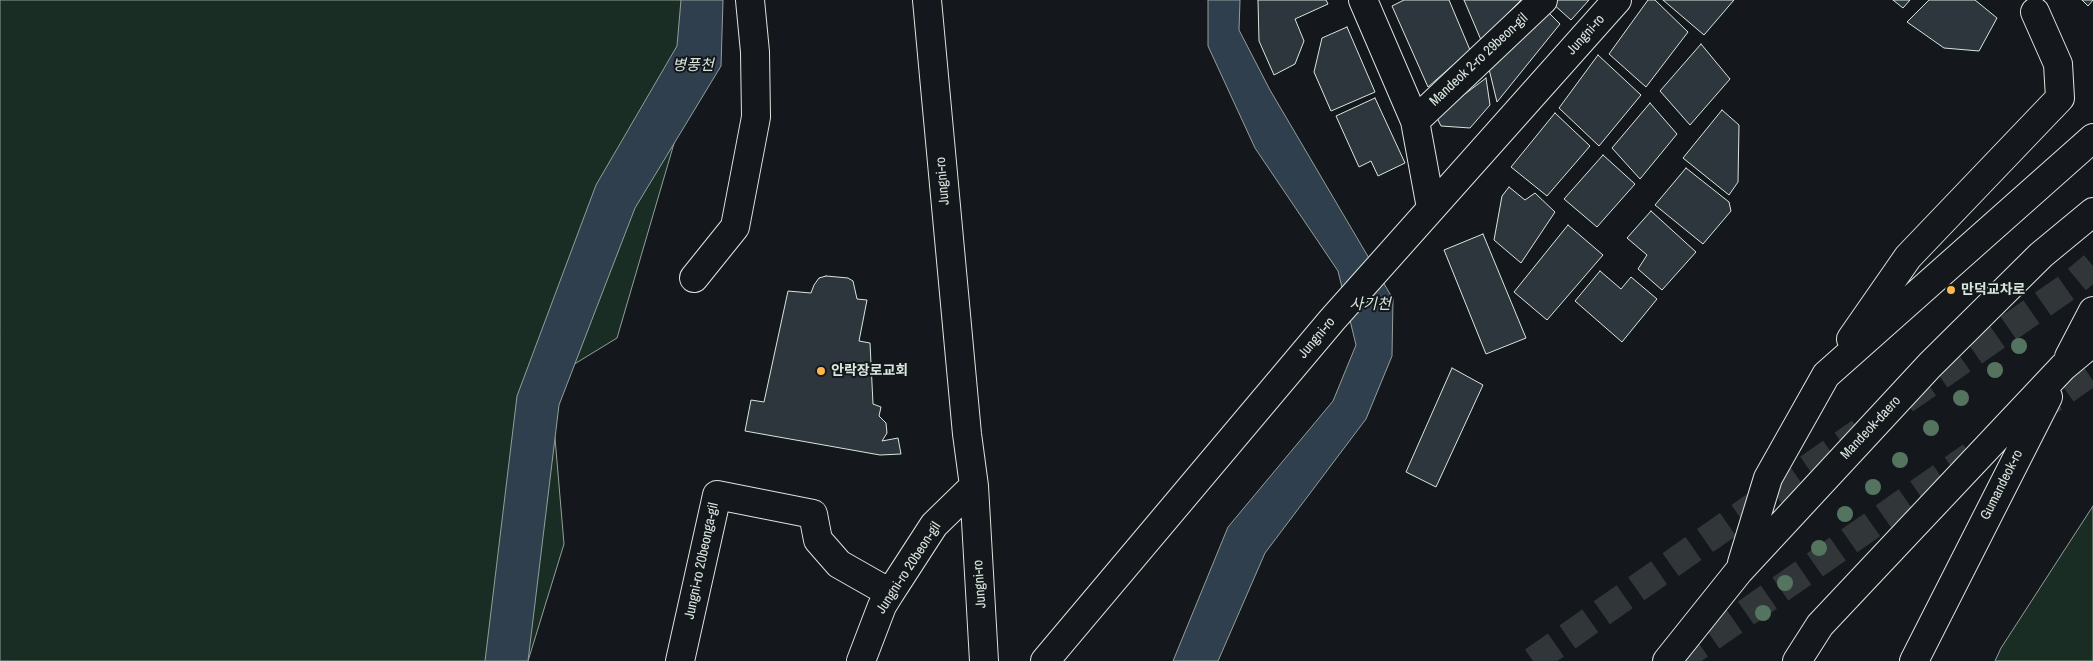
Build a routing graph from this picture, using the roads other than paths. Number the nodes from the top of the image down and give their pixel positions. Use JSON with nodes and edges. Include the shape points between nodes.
{"nodes":[{"id":1,"x":750,"y":0,"type":"edge"},
{"id":2,"x":927,"y":0,"type":"edge"},
{"id":3,"x":1363,"y":0,"type":"edge"},
{"id":4,"x":1543,"y":0,"type":"edge"},
{"id":5,"x":1617,"y":0,"type":"edge"},
{"id":6,"x":2035,"y":4,"type":"edge"},
{"id":7,"x":1415,"y":121,"type":"junction"},
{"id":8,"x":2093,"y":138,"type":"edge"},
{"id":9,"x":1431,"y":208,"type":"junction"},
{"id":10,"x":2093,"y":212,"type":"edge"},
{"id":11,"x":694,"y":278,"type":"dead end"},
{"id":12,"x":2093,"y":311,"type":"edge"},
{"id":13,"x":2093,"y":342,"type":"edge"},
{"id":14,"x":2063,"y":367,"type":"junction"},
{"id":15,"x":1826,"y":375,"type":"junction"},
{"id":16,"x":974,"y":486,"type":"junction"},
{"id":17,"x":1739,"y":571,"type":"junction"},
{"id":18,"x":890,"y":593,"type":"junction"},
{"id":19,"x":680,"y":661,"type":"edge"},
{"id":20,"x":861,"y":661,"type":"edge"},
{"id":21,"x":984,"y":661,"type":"edge"},
{"id":22,"x":1045,"y":661,"type":"edge"},
{"id":23,"x":1667,"y":661,"type":"edge"},
{"id":24,"x":1797,"y":661,"type":"edge"},
{"id":25,"x":1914,"y":661,"type":"edge"}],
"edges":[{"from":1,"to":11,"type":"main road","via":[[756,117],[735,227]]},
{"from":2,"to":16,"type":"main road","name":"Jungni-ro","via":[[966,434]]},
{"from":3,"to":7,"type":"main road","name":"Mandeok 2-ro 29beon-gil"},
{"from":4,"to":7,"type":"main road","name":"Mandeok 2-ro 29beon-gil"},
{"from":5,"to":9,"type":"main road","name":"Jungni-ro"},
{"from":6,"to":15,"type":"main road","via":[[2058,64],[2060,98],[1908,256]]},
{"from":7,"to":9,"type":"main road","name":"Mandeok 2-ro 29beon-gil"},
{"from":8,"to":15,"type":"main road"},
{"from":9,"to":22,"type":"main road","name":"Jungni-ro","via":[[1332,320]]},
{"from":10,"to":17,"type":"main road","name":"Mandeok-daero","via":[[2041,255],[1930,365]]},
{"from":12,"to":14,"type":"main road","name":"Gumandeok-ro"},
{"from":13,"to":14,"type":"main road"},
{"from":14,"to":24,"type":"main road","via":[[1820,625]]},
{"from":14,"to":25,"type":"main road","name":"Gumandeok-ro"},
{"from":15,"to":17,"type":"main road","via":[[1768,478]]},
{"from":16,"to":18,"type":"main road","name":"Jungni-ro 20beon-gil","via":[[934,525]]},
{"from":16,"to":21,"type":"main road","name":"Jungni-ro"},
{"from":17,"to":23,"type":"main road","name":"Mandeok-daero"},
{"from":18,"to":19,"type":"main road","name":"Jungni-ro 20beonga-gil","via":[[839,564],[818,540],[812,514],[717,494]]},
{"from":18,"to":20,"type":"main road","name":"Jungni-ro 20beon-gil"}]}
